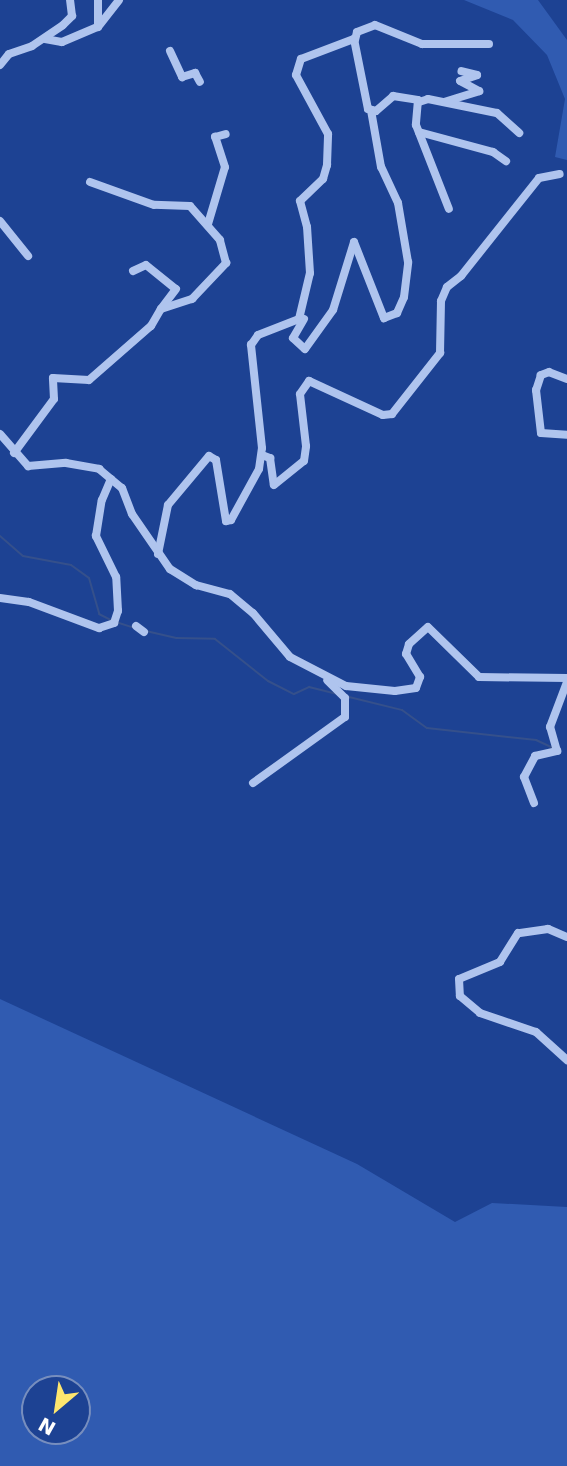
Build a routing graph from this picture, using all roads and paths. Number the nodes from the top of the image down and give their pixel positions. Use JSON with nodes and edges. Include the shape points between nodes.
{"nodes":[{"id":1,"x":70,"y":0,"type":"edge"},
{"id":2,"x":98,"y":0,"type":"edge"},
{"id":3,"x":119,"y":0,"type":"edge"},
{"id":4,"x":98,"y":27,"type":"junction"},
{"id":5,"x":45,"y":39,"type":"junction"},
{"id":6,"x":355,"y":40,"type":"junction"},
{"id":7,"x":489,"y":44,"type":"dead end"},
{"id":8,"x":170,"y":51,"type":"dead end"},
{"id":9,"x":0,"y":65,"type":"edge"},
{"id":10,"x":461,"y":71,"type":"dead end"},
{"id":11,"x":200,"y":82,"type":"dead end"},
{"id":12,"x":419,"y":102,"type":"junction"},
{"id":13,"x":444,"y":102,"type":"junction"},
{"id":14,"x":371,"y":110,"type":"junction"},
{"id":15,"x":419,"y":132,"type":"junction"},
{"id":16,"x":519,"y":133,"type":"dead end"},
{"id":17,"x":226,"y":134,"type":"dead end"},
{"id":18,"x":506,"y":161,"type":"dead end"},
{"id":19,"x":560,"y":174,"type":"dead end"},
{"id":20,"x":90,"y":182,"type":"dead end"},
{"id":21,"x":449,"y":209,"type":"dead end"},
{"id":22,"x":0,"y":220,"type":"edge"},
{"id":23,"x":208,"y":224,"type":"junction"},
{"id":24,"x":28,"y":256,"type":"dead end"},
{"id":25,"x":133,"y":271,"type":"dead end"},
{"id":26,"x":302,"y":308,"type":"junction"},
{"id":27,"x":161,"y":309,"type":"junction"},
{"id":28,"x":567,"y":379,"type":"edge"},
{"id":29,"x":0,"y":434,"type":"edge"},
{"id":30,"x":567,"y":435,"type":"edge"},
{"id":31,"x":14,"y":453,"type":"junction"},
{"id":32,"x":262,"y":455,"type":"junction"},
{"id":33,"x":111,"y":479,"type":"junction"},
{"id":34,"x":158,"y":554,"type":"junction"},
{"id":35,"x":0,"y":598,"type":"edge"},
{"id":36,"x":136,"y":626,"type":"dead end"},
{"id":37,"x":144,"y":632,"type":"dead end"},
{"id":38,"x":321,"y":675,"type":"junction"},
{"id":39,"x":567,"y":680,"type":"edge"},
{"id":40,"x":253,"y":783,"type":"dead end"},
{"id":41,"x":534,"y":803,"type":"dead end"},
{"id":42,"x":567,"y":937,"type":"edge"},
{"id":43,"x":567,"y":1059,"type":"edge"}],
"edges":[{"from":1,"to":5,"type":"street","via":[[72,16]]},
{"from":2,"to":4,"type":"street"},
{"from":3,"to":4,"type":"street"},
{"from":4,"to":5,"type":"street","via":[[62,42]]},
{"from":5,"to":9,"type":"street","via":[[9,54]]},
{"from":6,"to":7,"type":"street","via":[[357,32],[375,25],[422,44]]},
{"from":6,"to":14,"type":"street","via":[[365,101]]},
{"from":6,"to":26,"type":"street","via":[[314,51],[301,59],[296,69],[329,140],[323,179],[300,201],[310,273]]},
{"from":8,"to":11,"type":"street","via":[[182,77],[195,73]]},
{"from":10,"to":13,"type":"street","via":[[477,75],[460,81],[479,91]]},
{"from":12,"to":13,"type":"street"},
{"from":12,"to":14,"type":"street","via":[[413,97],[393,96]]},
{"from":12,"to":15,"type":"street"},
{"from":13,"to":16,"type":"street","via":[[497,113]]},
{"from":14,"to":26,"type":"street","via":[[381,167],[398,204],[408,262],[404,297],[397,313],[384,318],[354,242],[333,310],[305,349],[293,338],[306,313]]},
{"from":15,"to":18,"type":"street","via":[[493,152]]},
{"from":15,"to":21,"type":"street"},
{"from":17,"to":23,"type":"street","via":[[215,136],[225,167]]},
{"from":19,"to":32,"type":"street","via":[[539,178],[461,276],[447,287],[441,301],[440,353],[392,414],[383,415],[309,381],[300,394],[304,461],[274,485],[270,458]]},
{"from":20,"to":23,"type":"street","via":[[154,205],[190,206]]},
{"from":22,"to":24,"type":"street"},
{"from":23,"to":27,"type":"street","via":[[220,240],[225,265],[192,299]]},
{"from":25,"to":27,"type":"street","via":[[144,264],[176,289]]},
{"from":26,"to":32,"type":"street","via":[[297,321],[258,335],[251,345]]},
{"from":27,"to":31,"type":"street","via":[[151,326],[89,380],[53,377],[54,399]]},
{"from":28,"to":30,"type":"street","via":[[549,372],[541,375],[536,390],[541,433]]},
{"from":29,"to":31,"type":"street"},
{"from":31,"to":33,"type":"street","via":[[30,466],[75,464],[99,469]]},
{"from":32,"to":34,"type":"street","via":[[230,522],[225,519],[216,460],[209,456],[168,505]]},
{"from":33,"to":34,"type":"street","via":[[122,488],[132,514]]},
{"from":33,"to":35,"type":"street","via":[[102,499],[96,536],[116,578],[115,622],[99,628],[29,602]]},
{"from":34,"to":38,"type":"street","via":[[186,581],[223,590],[241,602],[290,657]]},
{"from":36,"to":37,"type":"street"},
{"from":38,"to":39,"type":"street","via":[[355,688],[416,688],[420,677],[407,654],[409,644],[428,627],[479,677]]},
{"from":38,"to":40,"type":"street","via":[[345,698],[347,711],[341,722]]},
{"from":39,"to":41,"type":"street","via":[[550,727],[558,749],[535,756],[526,772],[524,784]]},
{"from":42,"to":43,"type":"street","via":[[548,929],[517,933],[500,961],[459,979],[460,996],[480,1013],[536,1032]]}]}
